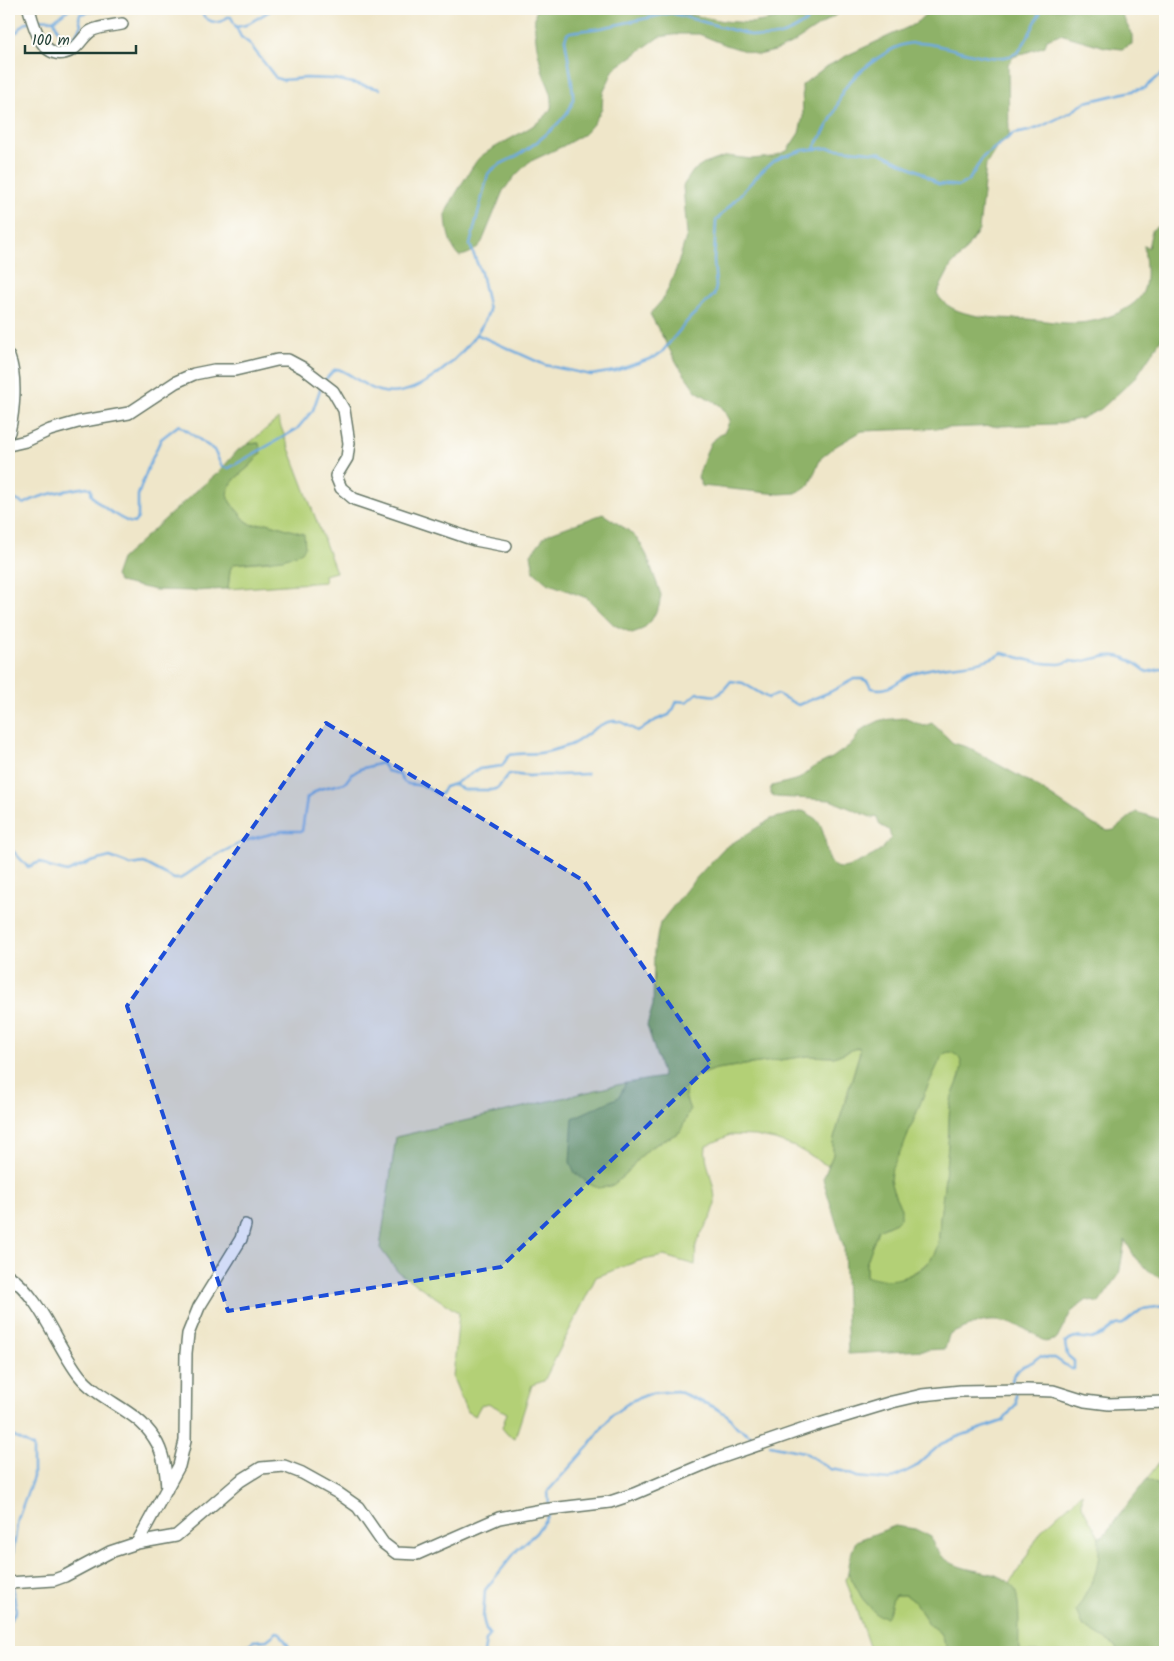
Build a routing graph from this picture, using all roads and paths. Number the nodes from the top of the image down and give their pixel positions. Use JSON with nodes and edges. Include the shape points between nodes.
{"nodes":[{"id":1,"x":29,"y":9,"type":"edge"},
{"id":2,"x":122,"y":24,"type":"dead end"},
{"id":3,"x":9,"y":356,"type":"edge"},
{"id":4,"x":9,"y":432,"type":"edge"},
{"id":5,"x":9,"y":445,"type":"edge"},
{"id":6,"x":506,"y":546,"type":"dead end"},
{"id":7,"x":245,"y":1226,"type":"dead end"},
{"id":8,"x":9,"y":1276,"type":"edge"},
{"id":9,"x":1165,"y":1402,"type":"edge"},
{"id":10,"x":167,"y":1489,"type":"junction"},
{"id":11,"x":137,"y":1543,"type":"junction"},
{"id":12,"x":9,"y":1583,"type":"edge"}],
"edges":[{"from":1,"to":2,"type":"street","via":[[41,41],[55,52],[71,50],[91,31]]},
{"from":3,"to":4,"type":"street","via":[[14,394]]},
{"from":5,"to":6,"type":"street","via":[[78,422],[129,413],[194,374],[288,360],[332,391],[344,410],[349,443],[347,458],[336,476],[341,488],[354,499],[475,540]]},
{"from":7,"to":10,"type":"street","via":[[241,1239],[199,1307],[188,1334],[185,1441],[179,1466]]},
{"from":8,"to":10,"type":"street","via":[[20,1283],[79,1375],[138,1420],[154,1437],[163,1455]]},
{"from":9,"to":11,"type":"street","via":[[1109,1404],[1085,1401],[1053,1391],[1027,1390],[922,1395],[816,1424],[610,1502],[499,1518],[417,1554],[396,1553],[382,1543],[358,1507],[302,1473],[284,1466],[261,1468],[240,1481],[176,1536]]},
{"from":10,"to":11,"type":"street"},
{"from":11,"to":12,"type":"street","via":[[110,1552],[54,1580]]}]}
